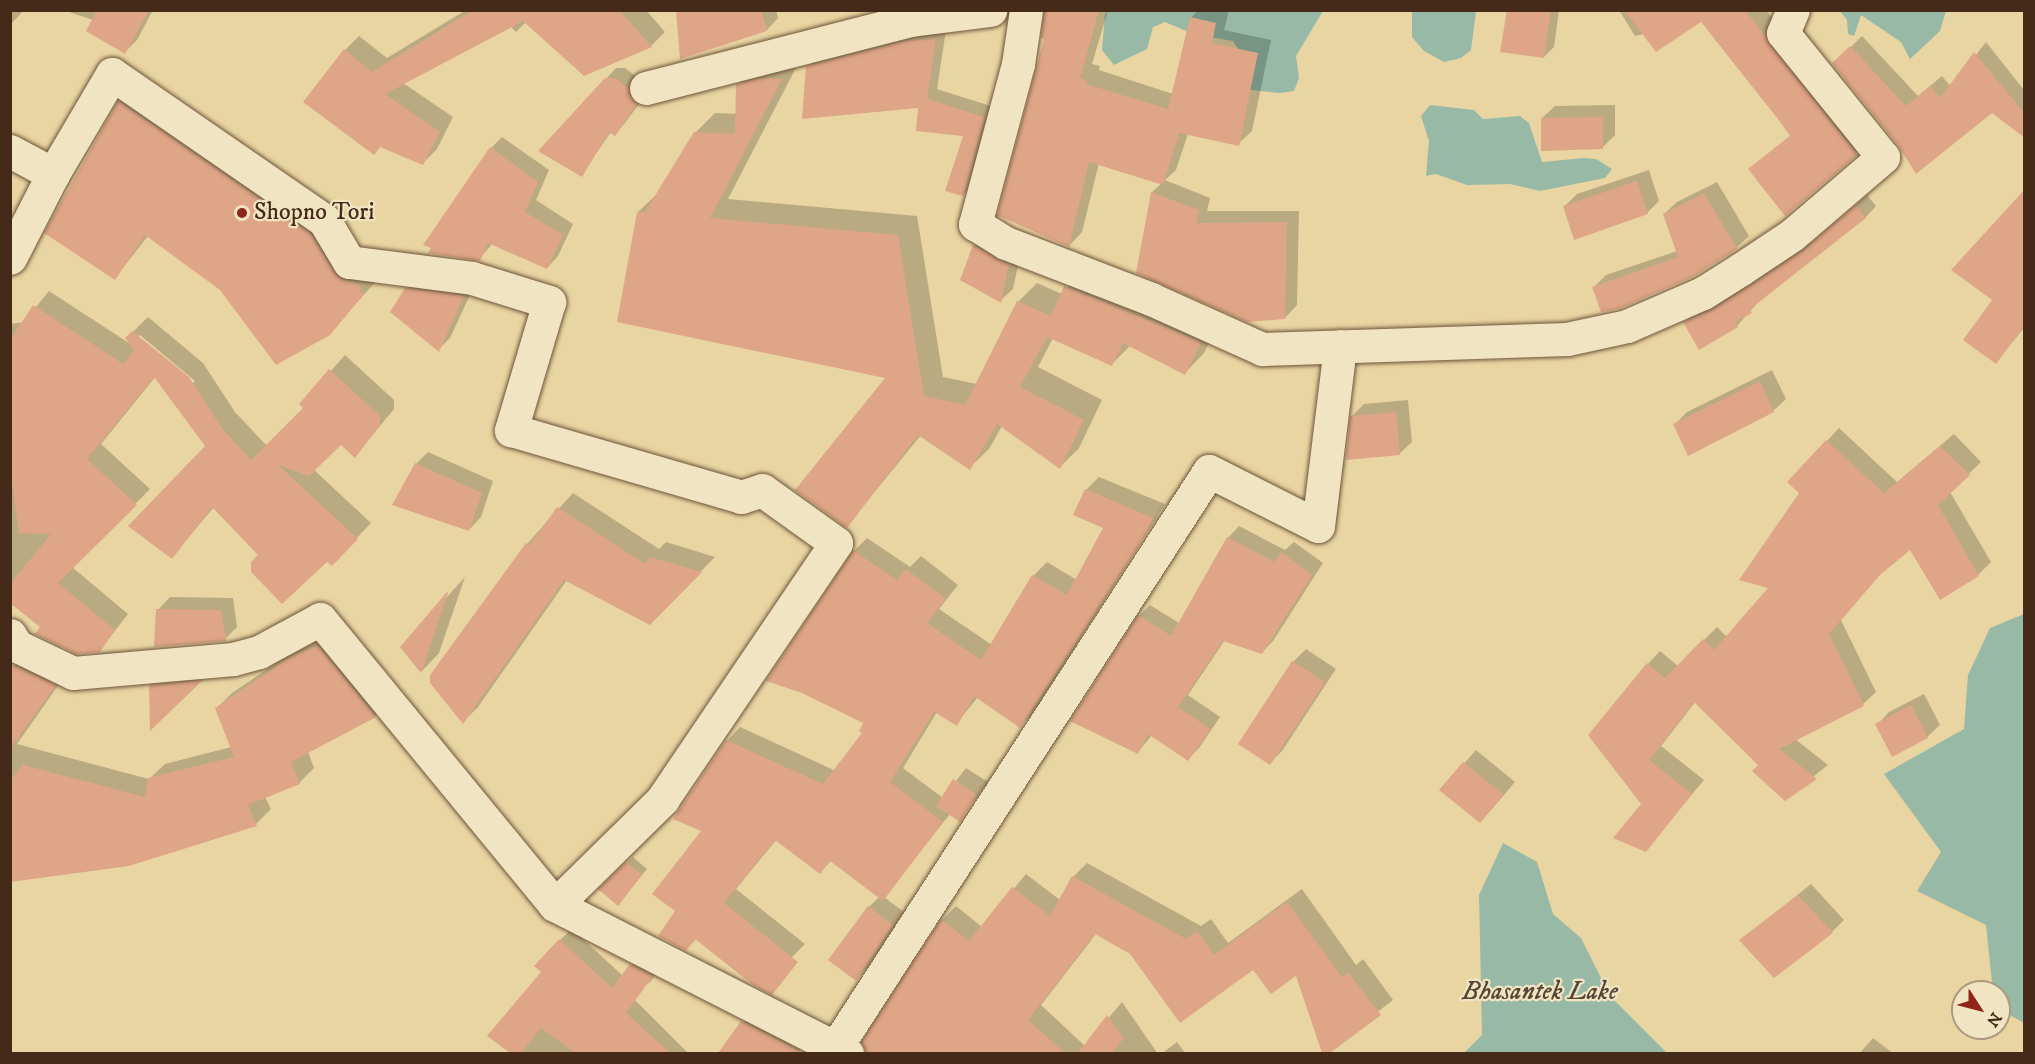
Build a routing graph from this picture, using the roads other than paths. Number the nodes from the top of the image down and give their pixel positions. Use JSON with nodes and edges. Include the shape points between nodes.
{"nodes":[{"id":1,"x":990,"y":10,"type":"edge"},
{"id":2,"x":1793,"y":10,"type":"edge"},
{"id":3,"x":1024,"y":17,"type":"edge"},
{"id":4,"x":646,"y":88,"type":"dead end"},
{"id":5,"x":10,"y":151,"type":"edge"},
{"id":6,"x":53,"y":174,"type":"junction"},
{"id":7,"x":10,"y":258,"type":"edge"},
{"id":8,"x":1340,"y":346,"type":"junction"},
{"id":9,"x":10,"y":635,"type":"edge"},
{"id":10,"x":555,"y":905,"type":"junction"},
{"id":11,"x":842,"y":1050,"type":"edge"}],
"edges":[{"from":1,"to":4,"type":"street","via":[[911,20]]},
{"from":2,"to":8,"type":"street","via":[[1783,33],[1882,157],[1792,235],[1703,293],[1627,326],[1567,339]]},
{"from":3,"to":8,"type":"street","via":[[1018,64],[975,224],[1006,243],[1151,299],[1262,350]]},
{"from":5,"to":6,"type":"street"},
{"from":6,"to":7,"type":"street"},
{"from":6,"to":10,"type":"street","via":[[112,74],[324,220],[349,262],[472,278],[549,302],[511,430],[741,498],[762,490],[836,543],[663,799]]},
{"from":8,"to":11,"type":"street","via":[[1318,526],[1209,471]]},
{"from":9,"to":10,"type":"street","via":[[17,646],[73,673],[233,659],[277,644],[320,619]]},
{"from":10,"to":11,"type":"street"}]}
